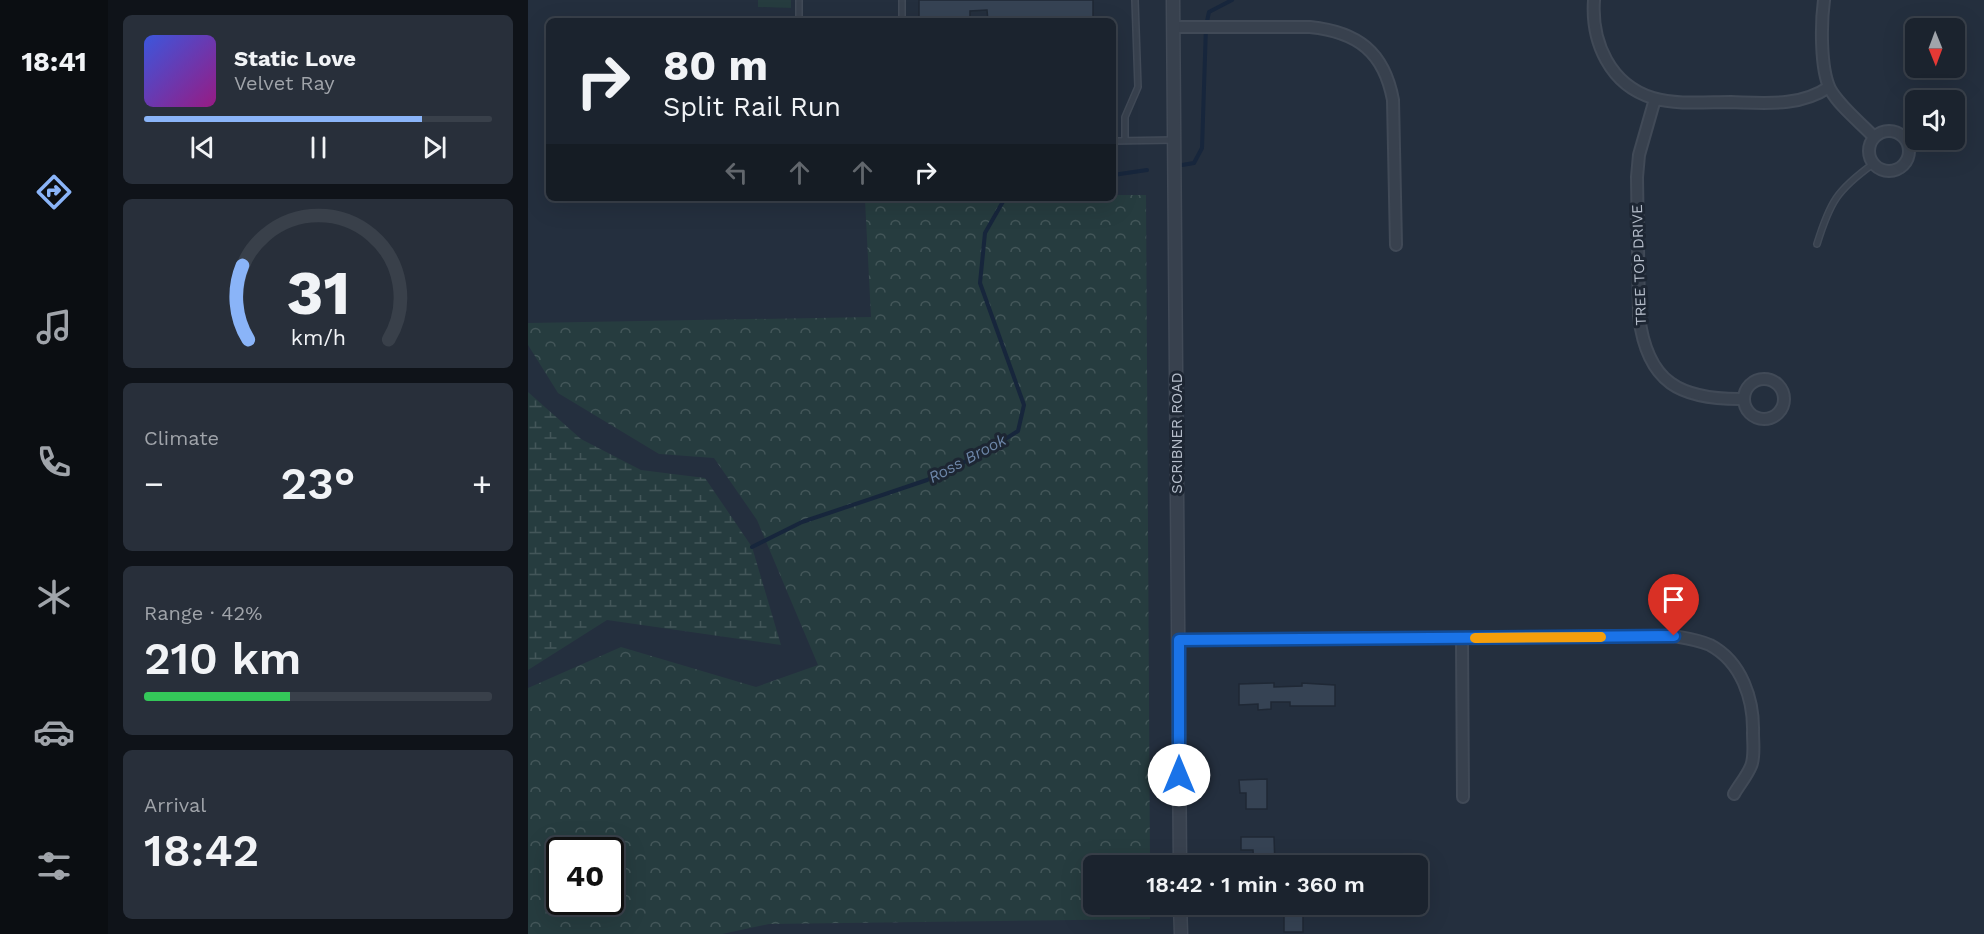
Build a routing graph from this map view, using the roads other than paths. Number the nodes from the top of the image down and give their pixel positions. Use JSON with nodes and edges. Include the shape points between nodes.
{"nodes":[{"id":1,"x":799,"y":0,"type":"edge"},
{"id":2,"x":902,"y":0,"type":"edge"},
{"id":3,"x":1135,"y":0,"type":"edge"},
{"id":4,"x":1173,"y":0,"type":"edge"},
{"id":5,"x":1594,"y":0,"type":"edge"},
{"id":6,"x":1824,"y":0,"type":"edge"},
{"id":7,"x":799,"y":18,"type":"edge"},
{"id":8,"x":902,"y":18,"type":"edge"},
{"id":9,"x":1173,"y":27,"type":"junction"},
{"id":10,"x":1829,"y":87,"type":"junction"},
{"id":11,"x":1655,"y":99,"type":"junction"},
{"id":12,"x":1875,"y":137,"type":"junction"},
{"id":13,"x":1174,"y":140,"type":"junction"},
{"id":14,"x":1116,"y":141,"type":"edge"},
{"id":15,"x":1125,"y":141,"type":"junction"},
{"id":16,"x":1873,"y":164,"type":"junction"},
{"id":17,"x":1817,"y":244,"type":"dead end"},
{"id":18,"x":1395,"y":246,"type":"dead end"},
{"id":19,"x":1744,"y":399,"type":"dead end"},
{"id":20,"x":1462,"y":638,"type":"junction"},
{"id":21,"x":1179,"y":640,"type":"junction"},
{"id":22,"x":1734,"y":794,"type":"dead end"},
{"id":23,"x":1463,"y":797,"type":"dead end"},
{"id":24,"x":1180,"y":855,"type":"edge"},
{"id":25,"x":1180,"y":915,"type":"edge"},
{"id":26,"x":1181,"y":934,"type":"edge"}],
"edges":[{"from":1,"to":7,"type":"lane"},
{"from":2,"to":8,"type":"lane"},
{"from":3,"to":15,"type":"lane","via":[[1138,87],[1125,117]]},
{"from":4,"to":9,"type":"street","name":"SCRIBNER ROAD"},
{"from":5,"to":11,"type":"street","via":[[1594,28],[1603,55],[1630,87]]},
{"from":6,"to":10,"type":"street","via":[[1822,40]]},
{"from":9,"to":13,"type":"street","name":"SCRIBNER ROAD"},
{"from":9,"to":18,"type":"street","via":[[1331,29],[1368,48],[1381,64],[1393,100]]},
{"from":10,"to":11,"type":"street","via":[[1818,95],[1791,102]]},
{"from":10,"to":12,"type":"street"},
{"from":11,"to":19,"type":"street","name":"TREE TOP DRIVE","via":[[1637,177],[1639,316],[1644,344],[1659,371],[1673,385],[1704,398]]},
{"from":12,"to":16,"type":"street","via":[[1869,148]]},
{"from":12,"to":16,"type":"street","via":[[1882,132],[1896,132],[1906,140],[1909,152],[1905,164],[1895,171]]},
{"from":13,"to":15,"type":"lane"},
{"from":13,"to":21,"type":"street","name":"SCRIBNER ROAD"},
{"from":14,"to":15,"type":"lane"},
{"from":16,"to":17,"type":"lane","via":[[1834,200]]},
{"from":20,"to":21,"type":"street"},
{"from":20,"to":22,"type":"street","via":[[1674,636],[1711,646],[1739,675],[1753,710],[1752,764]]},
{"from":20,"to":23,"type":"street"},
{"from":21,"to":24,"type":"street","name":"SCRIBNER ROAD"},
{"from":25,"to":26,"type":"street"}]}
